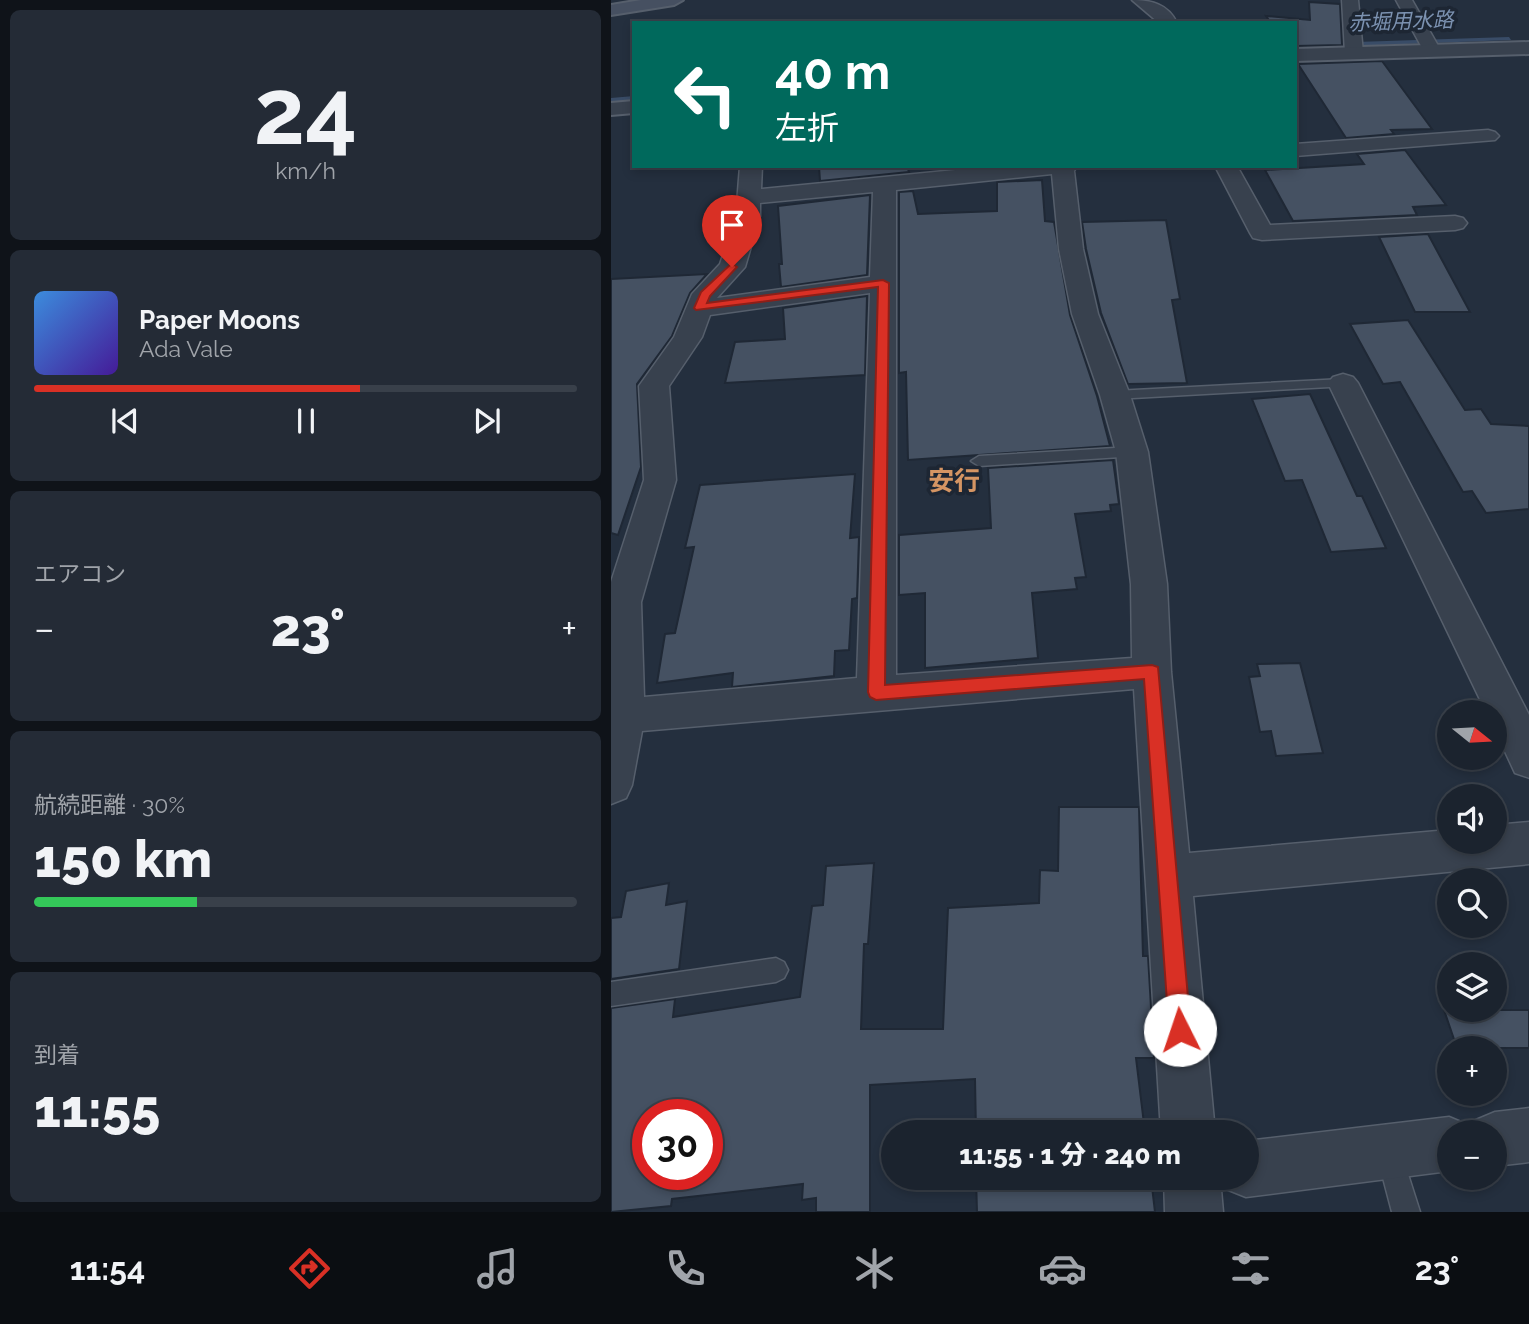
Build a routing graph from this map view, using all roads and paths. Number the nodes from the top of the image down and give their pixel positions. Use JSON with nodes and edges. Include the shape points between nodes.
{"nodes":[{"id":1,"x":673,"y":0,"type":"edge"},
{"id":2,"x":1140,"y":0,"type":"edge"},
{"id":3,"x":1350,"y":0,"type":"edge"},
{"id":4,"x":1404,"y":0,"type":"edge"},
{"id":5,"x":611,"y":10,"type":"edge"},
{"id":6,"x":1167,"y":21,"type":"edge"},
{"id":7,"x":1529,"y":48,"type":"edge"},
{"id":8,"x":1432,"y":51,"type":"junction"},
{"id":9,"x":1354,"y":53,"type":"junction"},
{"id":10,"x":1297,"y":55,"type":"edge"},
{"id":11,"x":632,"y":107,"type":"edge"},
{"id":12,"x":611,"y":109,"type":"edge"},
{"id":13,"x":1488,"y":136,"type":"dead end"},
{"id":14,"x":1297,"y":150,"type":"edge"},
{"id":15,"x":1043,"y":168,"type":"edge"},
{"id":16,"x":1063,"y":168,"type":"edge"},
{"id":17,"x":1227,"y":168,"type":"edge"},
{"id":18,"x":750,"y":181,"type":"edge"},
{"id":19,"x":885,"y":184,"type":"junction"},
{"id":20,"x":1455,"y":223,"type":"dead end"},
{"id":21,"x":883,"y":283,"type":"junction"},
{"id":22,"x":700,"y":308,"type":"junction"},
{"id":23,"x":1343,"y":383,"type":"joint"},
{"id":24,"x":1115,"y":395,"type":"junction"},
{"id":25,"x":1131,"y":452,"type":"junction"},
{"id":26,"x":979,"y":461,"type":"dead end"},
{"id":27,"x":617,"y":603,"type":"edge"},
{"id":28,"x":1152,"y":672,"type":"junction"},
{"id":29,"x":876,"y":692,"type":"junction"},
{"id":30,"x":623,"y":716,"type":"junction"},
{"id":31,"x":1529,"y":760,"type":"edge"},
{"id":32,"x":611,"y":785,"type":"edge"},
{"id":33,"x":1529,"y":844,"type":"edge"},
{"id":34,"x":1168,"y":877,"type":"junction"},
{"id":35,"x":777,"y":970,"type":"dead end"},
{"id":36,"x":611,"y":994,"type":"edge"},
{"id":37,"x":1188,"y":1120,"type":"edge"},
{"id":38,"x":1529,"y":1135,"type":"edge"},
{"id":39,"x":1507,"y":1138,"type":"edge"},
{"id":40,"x":1437,"y":1146,"type":"edge"},
{"id":41,"x":1389,"y":1152,"type":"junction"},
{"id":42,"x":1259,"y":1167,"type":"edge"},
{"id":43,"x":1193,"y":1190,"type":"edge"},
{"id":44,"x":1194,"y":1212,"type":"edge"},
{"id":45,"x":1406,"y":1212,"type":"edge"}],
"edges":[{"from":1,"to":5,"type":"main road"},
{"from":2,"to":6,"type":"street"},
{"from":3,"to":9,"type":"street"},
{"from":4,"to":8,"type":"street"},
{"from":7,"to":8,"type":"street"},
{"from":8,"to":9,"type":"street"},
{"from":9,"to":10,"type":"street"},
{"from":11,"to":12,"type":"street"},
{"from":13,"to":14,"type":"street"},
{"from":15,"to":19,"type":"street"},
{"from":16,"to":24,"type":"street","via":[[1071,249],[1085,314]]},
{"from":17,"to":20,"type":"street","via":[[1262,233]]},
{"from":18,"to":19,"type":"street"},
{"from":18,"to":22,"type":"street","via":[[748,216],[732,267],[705,294]]},
{"from":19,"to":21,"type":"street"},
{"from":21,"to":22,"type":"street"},
{"from":21,"to":29,"type":"street"},
{"from":22,"to":27,"type":"street","via":[[689,337],[654,386],[660,480]]},
{"from":23,"to":24,"type":"lane"},
{"from":23,"to":31,"type":"street"},
{"from":24,"to":25,"type":"street"},
{"from":25,"to":26,"type":"lane"},
{"from":25,"to":28,"type":"street","via":[[1149,584]]},
{"from":27,"to":30,"type":"street"},
{"from":28,"to":29,"type":"street"},
{"from":28,"to":34,"type":"street"},
{"from":29,"to":30,"type":"street"},
{"from":30,"to":32,"type":"street"},
{"from":33,"to":34,"type":"street"},
{"from":34,"to":37,"type":"street"},
{"from":35,"to":36,"type":"lane"},
{"from":38,"to":39,"type":"street"},
{"from":40,"to":41,"type":"street"},
{"from":41,"to":42,"type":"street"},
{"from":41,"to":45,"type":"lane"},
{"from":43,"to":44,"type":"street"}]}
